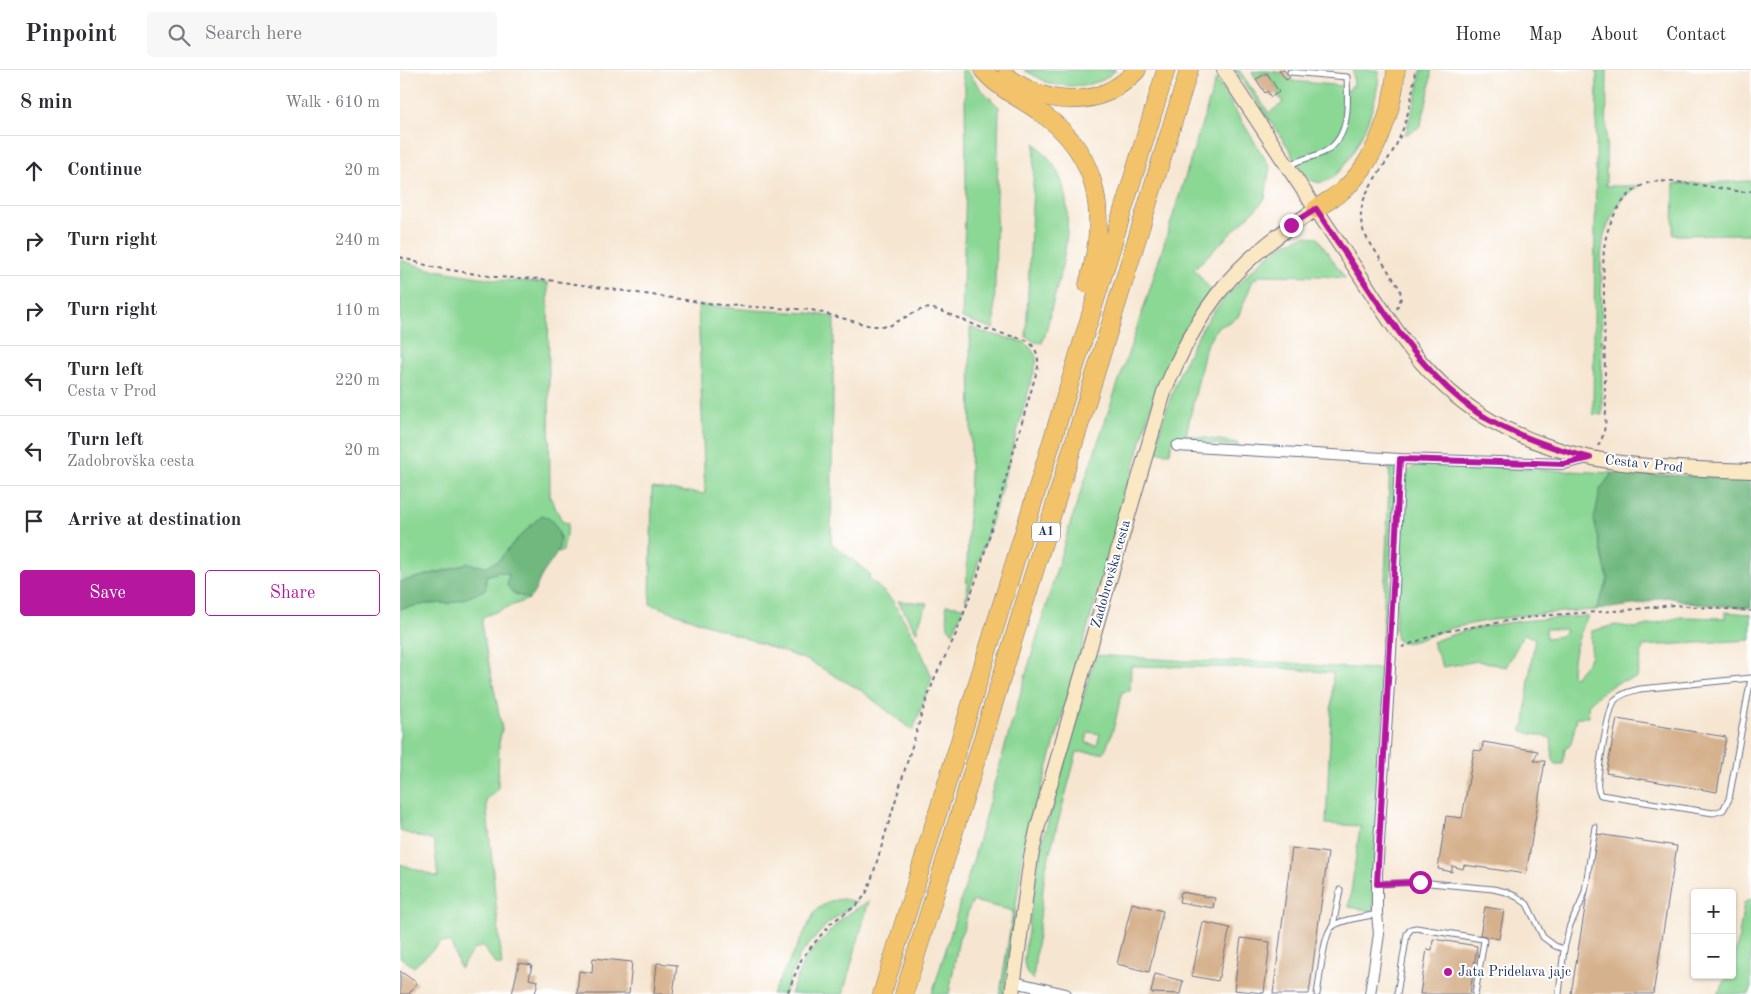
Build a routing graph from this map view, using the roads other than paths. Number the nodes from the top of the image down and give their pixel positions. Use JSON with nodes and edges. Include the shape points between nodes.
{"nodes":[{"id":1,"x":983,"y":70,"type":"edge"},
{"id":2,"x":999,"y":70,"type":"edge"},
{"id":3,"x":1137,"y":70,"type":"edge"},
{"id":4,"x":1166,"y":70,"type":"edge"},
{"id":5,"x":1189,"y":70,"type":"edge"},
{"id":6,"x":1224,"y":70,"type":"edge"},
{"id":7,"x":1385,"y":70,"type":"edge"},
{"id":8,"x":1396,"y":70,"type":"edge"},
{"id":9,"x":1290,"y":72,"type":"dead end"},
{"id":10,"x":1288,"y":166,"type":"junction"},
{"id":11,"x":1316,"y":209,"type":"junction"},
{"id":12,"x":1079,"y":351,"type":"junction"},
{"id":13,"x":1177,"y":446,"type":"dead end"},
{"id":14,"x":1590,"y":458,"type":"junction"},
{"id":15,"x":1400,"y":459,"type":"junction"},
{"id":16,"x":1751,"y":471,"type":"edge"},
{"id":17,"x":1751,"y":678,"type":"edge"},
{"id":18,"x":1595,"y":827,"type":"dead end"},
{"id":19,"x":1377,"y":884,"type":"junction"},
{"id":20,"x":1340,"y":890,"type":"dead end"},
{"id":21,"x":1377,"y":914,"type":"junction"},
{"id":22,"x":1333,"y":926,"type":"junction"},
{"id":23,"x":1564,"y":949,"type":"junction"},
{"id":24,"x":1013,"y":988,"type":"edge"},
{"id":25,"x":882,"y":994,"type":"edge"},
{"id":26,"x":904,"y":994,"type":"edge"},
{"id":27,"x":1066,"y":994,"type":"edge"},
{"id":28,"x":1318,"y":994,"type":"edge"},
{"id":29,"x":1370,"y":994,"type":"edge"},
{"id":30,"x":1397,"y":994,"type":"edge"},
{"id":31,"x":1476,"y":994,"type":"edge"},
{"id":32,"x":1559,"y":994,"type":"edge"}],
"edges":[{"from":1,"to":12,"type":"highway","via":[[1065,133],[1081,154],[1092,177],[1097,201],[1097,242],[1080,311]]},
{"from":2,"to":3,"type":"highway","via":[[1015,83],[1042,96],[1068,100],[1106,93]]},
{"from":4,"to":12,"type":"highway","number":"A1"},
{"from":5,"to":26,"type":"highway","number":"A1"},
{"from":6,"to":10,"type":"main road","name":"Cesta v Prod"},
{"from":7,"to":11,"type":"highway","via":[[1381,98],[1369,133]]},
{"from":8,"to":11,"type":"highway","via":[[1390,108],[1370,155],[1342,192]]},
{"from":9,"to":10,"type":"lane","via":[[1347,77],[1348,99],[1343,133],[1336,144]]},
{"from":10,"to":11,"type":"main road","name":"Cesta v Prod"},
{"from":11,"to":14,"type":"main road","name":"Cesta v Prod","via":[[1414,354],[1453,394],[1496,423],[1530,439]]},
{"from":11,"to":24,"type":"main road","name":"Zadobrovška cesta","via":[[1275,237],[1225,285],[1188,341],[1164,392],[1038,826]]},
{"from":12,"to":25,"type":"highway","number":"A1"},
{"from":13,"to":15,"type":"street"},
{"from":14,"to":15,"type":"street","via":[[1564,464]]},
{"from":14,"to":16,"type":"main road","name":"Cesta v Prod","via":[[1660,467]]},
{"from":15,"to":19,"type":"street"},
{"from":17,"to":17,"type":"lane","via":[[1640,689],[1615,700],[1602,757],[1598,788],[1601,795],[1713,813],[1723,810],[1729,799]]},
{"from":18,"to":23,"type":"lane","via":[[1585,891],[1570,925]]},
{"from":19,"to":21,"type":"street"},
{"from":19,"to":23,"type":"lane","via":[[1420,882],[1506,892],[1527,904],[1543,937]]},
{"from":20,"to":22,"type":"lane"},
{"from":21,"to":22,"type":"lane"},
{"from":21,"to":29,"type":"street","via":[[1379,934]]},
{"from":22,"to":28,"type":"lane","via":[[1327,935]]},
{"from":23,"to":32,"type":"lane"},
{"from":24,"to":27,"type":"street"},
{"from":30,"to":31,"type":"lane","via":[[1407,934],[1416,928],[1483,939]]}]}
